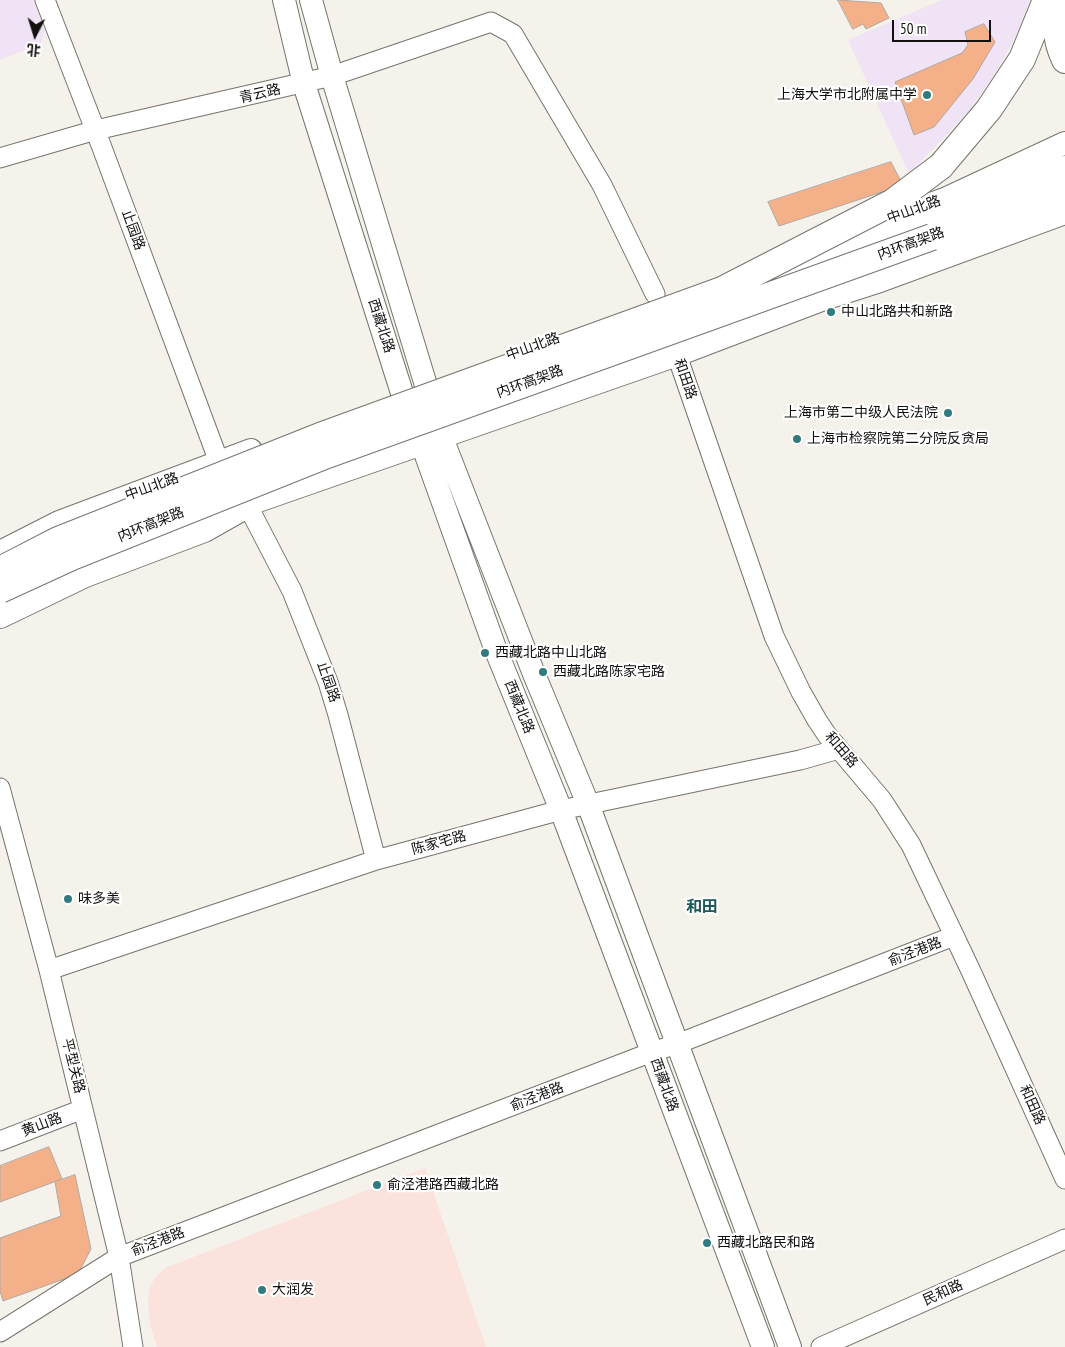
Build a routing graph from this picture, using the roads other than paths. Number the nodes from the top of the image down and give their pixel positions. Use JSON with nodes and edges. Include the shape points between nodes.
{"nodes":[{"id":1,"x":45,"y":0,"type":"edge"},
{"id":2,"x":284,"y":0,"type":"edge"},
{"id":3,"x":311,"y":0,"type":"edge"},
{"id":4,"x":1046,"y":0,"type":"edge"},
{"id":5,"x":1060,"y":0,"type":"edge"},
{"id":6,"x":513,"y":34,"type":"joint"},
{"id":7,"x":1065,"y":60,"type":"edge"},
{"id":8,"x":332,"y":76,"type":"junction"},
{"id":9,"x":304,"y":84,"type":"junction"},
{"id":10,"x":96,"y":130,"type":"junction"},
{"id":11,"x":1065,"y":135,"type":"edge"},
{"id":12,"x":1059,"y":155,"type":"edge"},
{"id":13,"x":0,"y":158,"type":"edge"},
{"id":14,"x":1065,"y":188,"type":"edge"},
{"id":15,"x":1065,"y":194,"type":"edge"},
{"id":16,"x":1065,"y":213,"type":"edge"},
{"id":17,"x":1065,"y":223,"type":"edge"},
{"id":18,"x":932,"y":237,"type":"junction"},
{"id":19,"x":880,"y":281,"type":"junction"},
{"id":20,"x":722,"y":290,"type":"junction"},
{"id":21,"x":657,"y":298,"type":"junction"},
{"id":22,"x":677,"y":355,"type":"junction"},
{"id":23,"x":426,"y":385,"type":"junction"},
{"id":24,"x":402,"y":393,"type":"junction"},
{"id":25,"x":432,"y":441,"type":"junction"},
{"id":26,"x":219,"y":462,"type":"junction"},
{"id":27,"x":251,"y":508,"type":"junction"},
{"id":28,"x":0,"y":552,"type":"edge"},
{"id":29,"x":0,"y":570,"type":"edge"},
{"id":30,"x":0,"y":590,"type":"edge"},
{"id":31,"x":0,"y":605,"type":"edge"},
{"id":32,"x":0,"y":615,"type":"edge"},
{"id":33,"x":0,"y":629,"type":"edge"},
{"id":34,"x":839,"y":749,"type":"junction"},
{"id":35,"x":0,"y":788,"type":"edge"},
{"id":36,"x":588,"y":804,"type":"junction"},
{"id":37,"x":560,"y":810,"type":"junction"},
{"id":38,"x":376,"y":860,"type":"junction"},
{"id":39,"x":954,"y":936,"type":"junction"},
{"id":40,"x":49,"y":970,"type":"junction"},
{"id":41,"x":677,"y":1044,"type":"junction"},
{"id":42,"x":652,"y":1052,"type":"junction"},
{"id":43,"x":83,"y":1109,"type":"junction"},
{"id":44,"x":0,"y":1141,"type":"edge"},
{"id":45,"x":1065,"y":1179,"type":"edge"},
{"id":46,"x":1065,"y":1239,"type":"edge"},
{"id":47,"x":119,"y":1257,"type":"junction"},
{"id":48,"x":0,"y":1332,"type":"edge"},
{"id":49,"x":133,"y":1347,"type":"edge"},
{"id":50,"x":763,"y":1347,"type":"edge"},
{"id":51,"x":790,"y":1347,"type":"edge"},
{"id":52,"x":821,"y":1347,"type":"edge"}],
"edges":[{"from":1,"to":10,"type":"street","name":"止园路"},
{"from":2,"to":9,"type":"main road","name":"西藏北路"},
{"from":3,"to":8,"type":"main road","name":"西藏北路"},
{"from":4,"to":20,"type":"highway","bridge":true,"via":[[1022,59],[989,109],[941,166],[892,202]]},
{"from":5,"to":7,"type":"highway","via":[[1055,22],[1059,48]]},
{"from":6,"to":8,"type":"street","name":"青云路","via":[[490,22]]},
{"from":6,"to":21,"type":"street","name":"和田路","via":[[602,185]]},
{"from":8,"to":9,"type":"street","name":"青云路"},
{"from":8,"to":23,"type":"main road","name":"西藏北路"},
{"from":9,"to":10,"type":"street","name":"青云路"},
{"from":9,"to":24,"type":"main road","name":"西藏北路"},
{"from":10,"to":13,"type":"street","name":"青云路"},
{"from":10,"to":26,"type":"street","name":"止园路"},
{"from":11,"to":12,"type":"main road","name":"中山北路"},
{"from":12,"to":20,"type":"highway","name":"内环高架路","bridge":true},
{"from":12,"to":21,"type":"main road","name":"中山北路","via":[[947,198]]},
{"from":14,"to":18,"type":"highway","name":"内环高架路"},
{"from":15,"to":18,"type":"highway"},
{"from":16,"to":19,"type":"main road"},
{"from":17,"to":19,"type":"main road","via":[[926,271]]},
{"from":18,"to":30,"type":"highway","name":"内环高架路","bridge":true,"via":[[327,455],[72,557]]},
{"from":19,"to":22,"type":"main road"},
{"from":20,"to":29,"type":"highway","name":"内环高架路","bridge":true,"via":[[320,436],[58,540]]},
{"from":21,"to":22,"type":"street","name":"和田路"},
{"from":21,"to":23,"type":"main road","name":"中山北路"},
{"from":22,"to":25,"type":"main road"},
{"from":22,"to":34,"type":"street","name":"和田路","via":[[774,636],[813,713]]},
{"from":23,"to":24,"type":"main road","name":"中山北路"},
{"from":23,"to":25,"type":"main road","name":"西藏北路"},
{"from":24,"to":25,"type":"main road","name":"西藏北路"},
{"from":24,"to":26,"type":"main road","name":"中山北路"},
{"from":25,"to":27,"type":"main road"},
{"from":25,"to":36,"type":"main road","name":"西藏北路"},
{"from":25,"to":37,"type":"main road","name":"西藏北路","via":[[495,648]]},
{"from":26,"to":28,"type":"main road","name":"中山北路","via":[[59,522]]},
{"from":27,"to":31,"type":"main road","via":[[77,569]]},
{"from":27,"to":32,"type":"highway","via":[[86,574]]},
{"from":27,"to":33,"type":"street","via":[[76,588]]},
{"from":27,"to":38,"type":"street","name":"止园路","via":[[292,591],[328,682]]},
{"from":34,"to":36,"type":"street","name":"陈家宅路"},
{"from":34,"to":39,"type":"street","name":"和田路","via":[[903,830]]},
{"from":35,"to":40,"type":"street","name":"平型关路"},
{"from":36,"to":37,"type":"street","name":"陈家宅路"},
{"from":36,"to":41,"type":"main road","name":"西藏北路"},
{"from":37,"to":38,"type":"street","name":"陈家宅路"},
{"from":37,"to":42,"type":"main road","name":"西藏北路"},
{"from":38,"to":40,"type":"street","name":"陈家宅路"},
{"from":39,"to":41,"type":"street","name":"俞泾港路"},
{"from":39,"to":45,"type":"street","name":"和田路"},
{"from":40,"to":43,"type":"street","name":"平型关路"},
{"from":41,"to":42,"type":"street","name":"俞泾港路"},
{"from":41,"to":51,"type":"main road","name":"西藏北路"},
{"from":42,"to":47,"type":"street","name":"俞泾港路"},
{"from":42,"to":50,"type":"main road","name":"西藏北路"},
{"from":43,"to":44,"type":"street","name":"黄山路"},
{"from":43,"to":47,"type":"street","name":"平型关路"},
{"from":46,"to":52,"type":"street","name":"民和路"},
{"from":47,"to":48,"type":"street","name":"俞泾港路"},
{"from":47,"to":49,"type":"street","name":"平型关路"}]}
